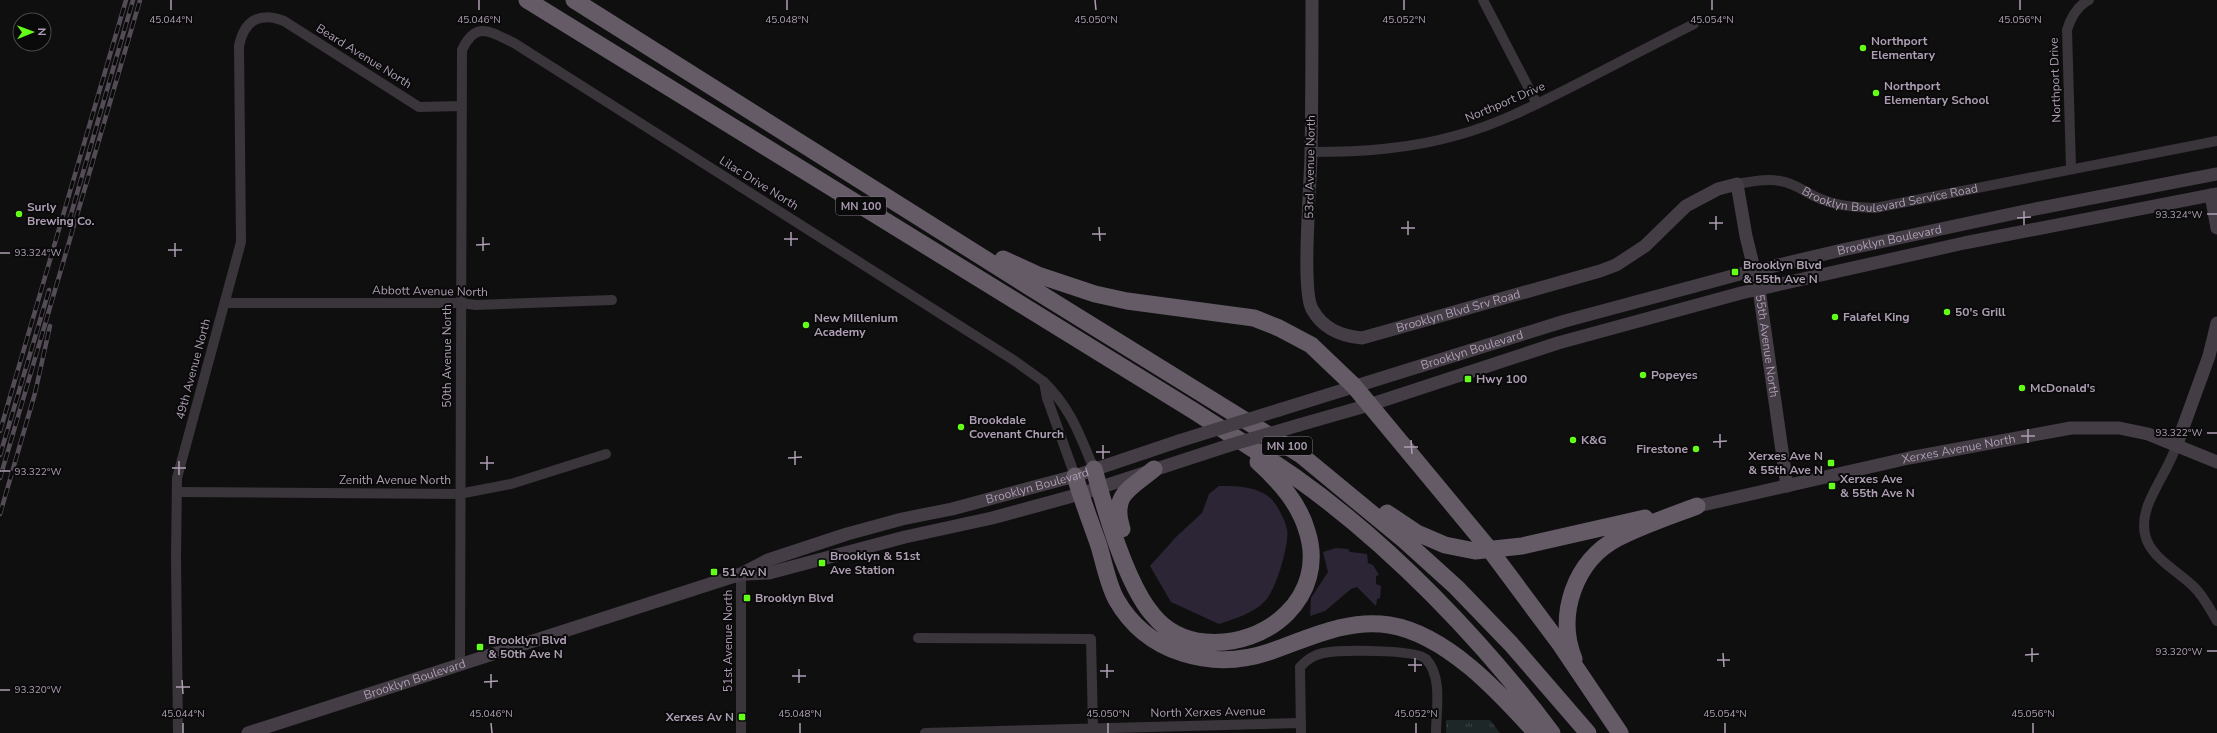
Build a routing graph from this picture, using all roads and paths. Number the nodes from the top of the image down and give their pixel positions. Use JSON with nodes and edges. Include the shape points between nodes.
{"nodes":[{"id":1,"x":527,"y":0,"type":"edge"},
{"id":2,"x":574,"y":0,"type":"edge"},
{"id":3,"x":1312,"y":0,"type":"edge"},
{"id":4,"x":1483,"y":0,"type":"edge"},
{"id":5,"x":2089,"y":0,"type":"edge"},
{"id":6,"x":256,"y":19,"type":"joint"},
{"id":7,"x":1694,"y":24,"type":"dead end"},
{"id":8,"x":462,"y":50,"type":"joint"},
{"id":9,"x":1537,"y":104,"type":"junction"},
{"id":10,"x":461,"y":106,"type":"junction"},
{"id":11,"x":2217,"y":141,"type":"edge"},
{"id":12,"x":1311,"y":152,"type":"junction"},
{"id":13,"x":2071,"y":168,"type":"junction"},
{"id":14,"x":2217,"y":174,"type":"edge"},
{"id":15,"x":1737,"y":184,"type":"junction"},
{"id":16,"x":2215,"y":191,"type":"edge"},
{"id":17,"x":933,"y":225,"type":"junction"},
{"id":18,"x":2217,"y":228,"type":"edge"},
{"id":19,"x":1754,"y":271,"type":"junction"},
{"id":20,"x":1590,"y":274,"type":"joint"},
{"id":21,"x":1759,"y":289,"type":"junction"},
{"id":22,"x":612,"y":300,"type":"dead end"},
{"id":23,"x":225,"y":302,"type":"junction"},
{"id":24,"x":460,"y":303,"type":"junction"},
{"id":25,"x":2217,"y":323,"type":"edge"},
{"id":26,"x":1327,"y":328,"type":"joint"},
{"id":27,"x":1044,"y":382,"type":"junction"},
{"id":28,"x":1354,"y":386,"type":"junction"},
{"id":29,"x":1368,"y":405,"type":"junction"},
{"id":30,"x":1194,"y":411,"type":"junction"},
{"id":31,"x":2177,"y":444,"type":"junction"},
{"id":32,"x":606,"y":454,"type":"dead end"},
{"id":33,"x":1301,"y":455,"type":"junction"},
{"id":34,"x":2217,"y":462,"type":"edge"},
{"id":35,"x":1094,"y":469,"type":"junction"},
{"id":36,"x":1154,"y":469,"type":"junction"},
{"id":37,"x":1075,"y":476,"type":"junction"},
{"id":38,"x":1787,"y":486,"type":"junction"},
{"id":39,"x":1099,"y":488,"type":"junction"},
{"id":40,"x":178,"y":492,"type":"junction"},
{"id":41,"x":459,"y":494,"type":"junction"},
{"id":42,"x":1080,"y":494,"type":"junction"},
{"id":43,"x":1697,"y":506,"type":"junction"},
{"id":44,"x":1645,"y":518,"type":"joint"},
{"id":45,"x":1490,"y":550,"type":"junction"},
{"id":46,"x":741,"y":574,"type":"junction"},
{"id":47,"x":1143,"y":601,"type":"junction"},
{"id":48,"x":2217,"y":622,"type":"edge"},
{"id":49,"x":918,"y":638,"type":"dead end"},
{"id":50,"x":460,"y":663,"type":"junction"},
{"id":51,"x":1580,"y":674,"type":"junction"},
{"id":52,"x":1093,"y":728,"type":"junction"},
{"id":53,"x":1301,"y":728,"type":"edge"},
{"id":54,"x":1020,"y":731,"type":"edge"},
{"id":55,"x":178,"y":733,"type":"edge"},
{"id":56,"x":248,"y":733,"type":"edge"},
{"id":57,"x":741,"y":733,"type":"edge"},
{"id":58,"x":925,"y":733,"type":"edge"},
{"id":59,"x":1436,"y":733,"type":"edge"},
{"id":60,"x":1536,"y":733,"type":"edge"},
{"id":61,"x":1552,"y":733,"type":"edge"},
{"id":62,"x":1588,"y":733,"type":"edge"},
{"id":63,"x":1620,"y":733,"type":"edge"}],
"edges":[{"from":1,"to":30,"type":"highway","number":"MN 100"},
{"from":2,"to":17,"type":"highway","number":"MN 100"},
{"from":3,"to":12,"type":"main road","name":"53rd Avenue North"},
{"from":4,"to":9,"type":"street"},
{"from":5,"to":13,"type":"street","name":"Northport Drive","via":[[2078,8],[2067,30]]},
{"from":6,"to":10,"type":"street","name":"Beard Avenue North","via":[[275,17],[284,21],[419,107]]},
{"from":6,"to":23,"type":"street","name":"49th Avenue North","via":[[247,26],[239,46],[241,242]]},
{"from":7,"to":9,"type":"street","name":"Northport Drive"},
{"from":8,"to":10,"type":"street","name":"50th Avenue North"},
{"from":8,"to":27,"type":"street","name":"Lilac Drive North","via":[[467,39],[476,32],[487,30],[514,43]]},
{"from":9,"to":12,"type":"street","name":"Northport Drive","via":[[1465,133],[1418,145],[1376,151]]},
{"from":10,"to":24,"type":"street","name":"50th Avenue North"},
{"from":11,"to":13,"type":"street","name":"Brooklyn Boulevard Service Road"},
{"from":12,"to":26,"type":"main road","name":"53rd Avenue North","via":[[1307,286],[1311,308]]},
{"from":13,"to":15,"type":"street","name":"Brooklyn Boulevard Service Road","via":[[1874,208],[1844,207],[1780,180]]},
{"from":14,"to":19,"type":"main road","name":"Brooklyn Boulevard","via":[[2025,211]]},
{"from":15,"to":19,"type":"main road","name":"55th Avenue North"},
{"from":15,"to":20,"type":"main road","name":"Brooklyn Boulevard Service Road","via":[[1718,189],[1686,206],[1649,242],[1629,257],[1616,265]]},
{"from":16,"to":18,"type":"main road"},
{"from":16,"to":21,"type":"main road","name":"Brooklyn Boulevard"},
{"from":17,"to":28,"type":"highway","via":[[1038,275],[1094,294],[1127,301],[1238,315],[1266,322],[1311,345]]},
{"from":17,"to":33,"type":"highway","number":"MN 100"},
{"from":19,"to":21,"type":"main road","name":"55th Avenue North"},
{"from":19,"to":28,"type":"main road","name":"Brooklyn Boulevard","via":[[1565,321]]},
{"from":20,"to":26,"type":"main road","name":"Brooklyn Blvd Srv Road","via":[[1362,338],[1344,336]]},
{"from":21,"to":29,"type":"main road","name":"Brooklyn Boulevard","via":[[1558,343]]},
{"from":21,"to":38,"type":"main road","name":"55th Avenue North"},
{"from":22,"to":24,"type":"street","name":"Abbott Avenue North","via":[[476,305]]},
{"from":23,"to":24,"type":"street","name":"Abbott Avenue North"},
{"from":23,"to":40,"type":"street","name":"49th Avenue North","via":[[178,478]]},
{"from":24,"to":41,"type":"street","name":"50th Avenue North"},
{"from":25,"to":31,"type":"main road","via":[[2209,356]]},
{"from":27,"to":35,"type":"street","name":"Lilac Drive North","via":[[1060,398],[1077,425]]},
{"from":27,"to":37,"type":"street","via":[[1047,398]]},
{"from":28,"to":29,"type":"highway"},
{"from":28,"to":35,"type":"main road","name":"Brooklyn Boulevard","bridge":true},
{"from":29,"to":36,"type":"main road","name":"Brooklyn Boulevard","bridge":true},
{"from":29,"to":45,"type":"highway"},
{"from":30,"to":47,"type":"highway","via":[[1259,463],[1290,496],[1307,530],[1310,552],[1308,576],[1294,605],[1284,618],[1258,634],[1236,641],[1215,643],[1180,636],[1161,624]]},
{"from":30,"to":61,"type":"highway","number":"MN 100","via":[[1296,478],[1378,544],[1472,636]]},
{"from":31,"to":34,"type":"main road","name":"Xerxes Avenue North"},
{"from":31,"to":38,"type":"main road","name":"Xerxes Avenue North","via":[[2119,428],[2071,428],[1909,458]]},
{"from":31,"to":48,"type":"street","via":[[2148,506],[2144,524],[2149,545],[2155,554],[2162,563],[2184,578],[2200,594]]},
{"from":32,"to":41,"type":"street","name":"Zenith Avenue North","via":[[511,484]]},
{"from":33,"to":45,"type":"highway","via":[[1418,533],[1461,549]]},
{"from":33,"to":62,"type":"highway","number":"MN 100","via":[[1404,540],[1456,587],[1526,660]]},
{"from":35,"to":37,"type":"main road","name":"Brooklyn Boulevard"},
{"from":35,"to":39,"type":"highway"},
{"from":36,"to":39,"type":"main road","name":"Brooklyn Boulevard"},
{"from":36,"to":47,"type":"highway","via":[[1127,491],[1117,508]]},
{"from":37,"to":42,"type":"highway"},
{"from":37,"to":46,"type":"main road","name":"Brooklyn Boulevard","via":[[847,534],[768,560]]},
{"from":38,"to":43,"type":"main road","name":"Xerxes Avenue North"},
{"from":39,"to":42,"type":"main road","name":"Brooklyn Boulevard"},
{"from":39,"to":47,"type":"highway","via":[[1125,562]]},
{"from":40,"to":41,"type":"street","name":"Zenith Avenue North"},
{"from":40,"to":55,"type":"street","name":"49th Avenue North"},
{"from":41,"to":50,"type":"street","name":"50th Avenue North"},
{"from":42,"to":46,"type":"main road","name":"Brooklyn Boulevard","via":[[769,573]]},
{"from":42,"to":60,"type":"highway","via":[[1116,598],[1138,627],[1165,647],[1196,658],[1232,660],[1262,654],[1351,625],[1368,623],[1400,627],[1435,643],[1469,667],[1508,702]]},
{"from":43,"to":44,"type":"main road","name":"Xerxes Avenue North"},
{"from":43,"to":51,"type":"highway","via":[[1617,538],[1584,568],[1572,589],[1567,612],[1570,647]]},
{"from":44,"to":45,"type":"highway","via":[[1522,546]]},
{"from":45,"to":51,"type":"highway"},
{"from":46,"to":50,"type":"main road","name":"Brooklyn Boulevard"},
{"from":46,"to":57,"type":"street","name":"51st Avenue North"},
{"from":49,"to":52,"type":"street","via":[[1090,639]]},
{"from":50,"to":56,"type":"main road","name":"Brooklyn Boulevard"},
{"from":51,"to":63,"type":"highway"},
{"from":52,"to":53,"type":"street","name":"North Xerxes Avenue"},
{"from":52,"to":54,"type":"street","name":"North Xerxes Avenue"},
{"from":53,"to":59,"type":"street","via":[[1300,667],[1309,658],[1323,653],[1404,651],[1425,658],[1434,671]]},
{"from":54,"to":58,"type":"street","name":"North Xerxes Avenue"}]}
